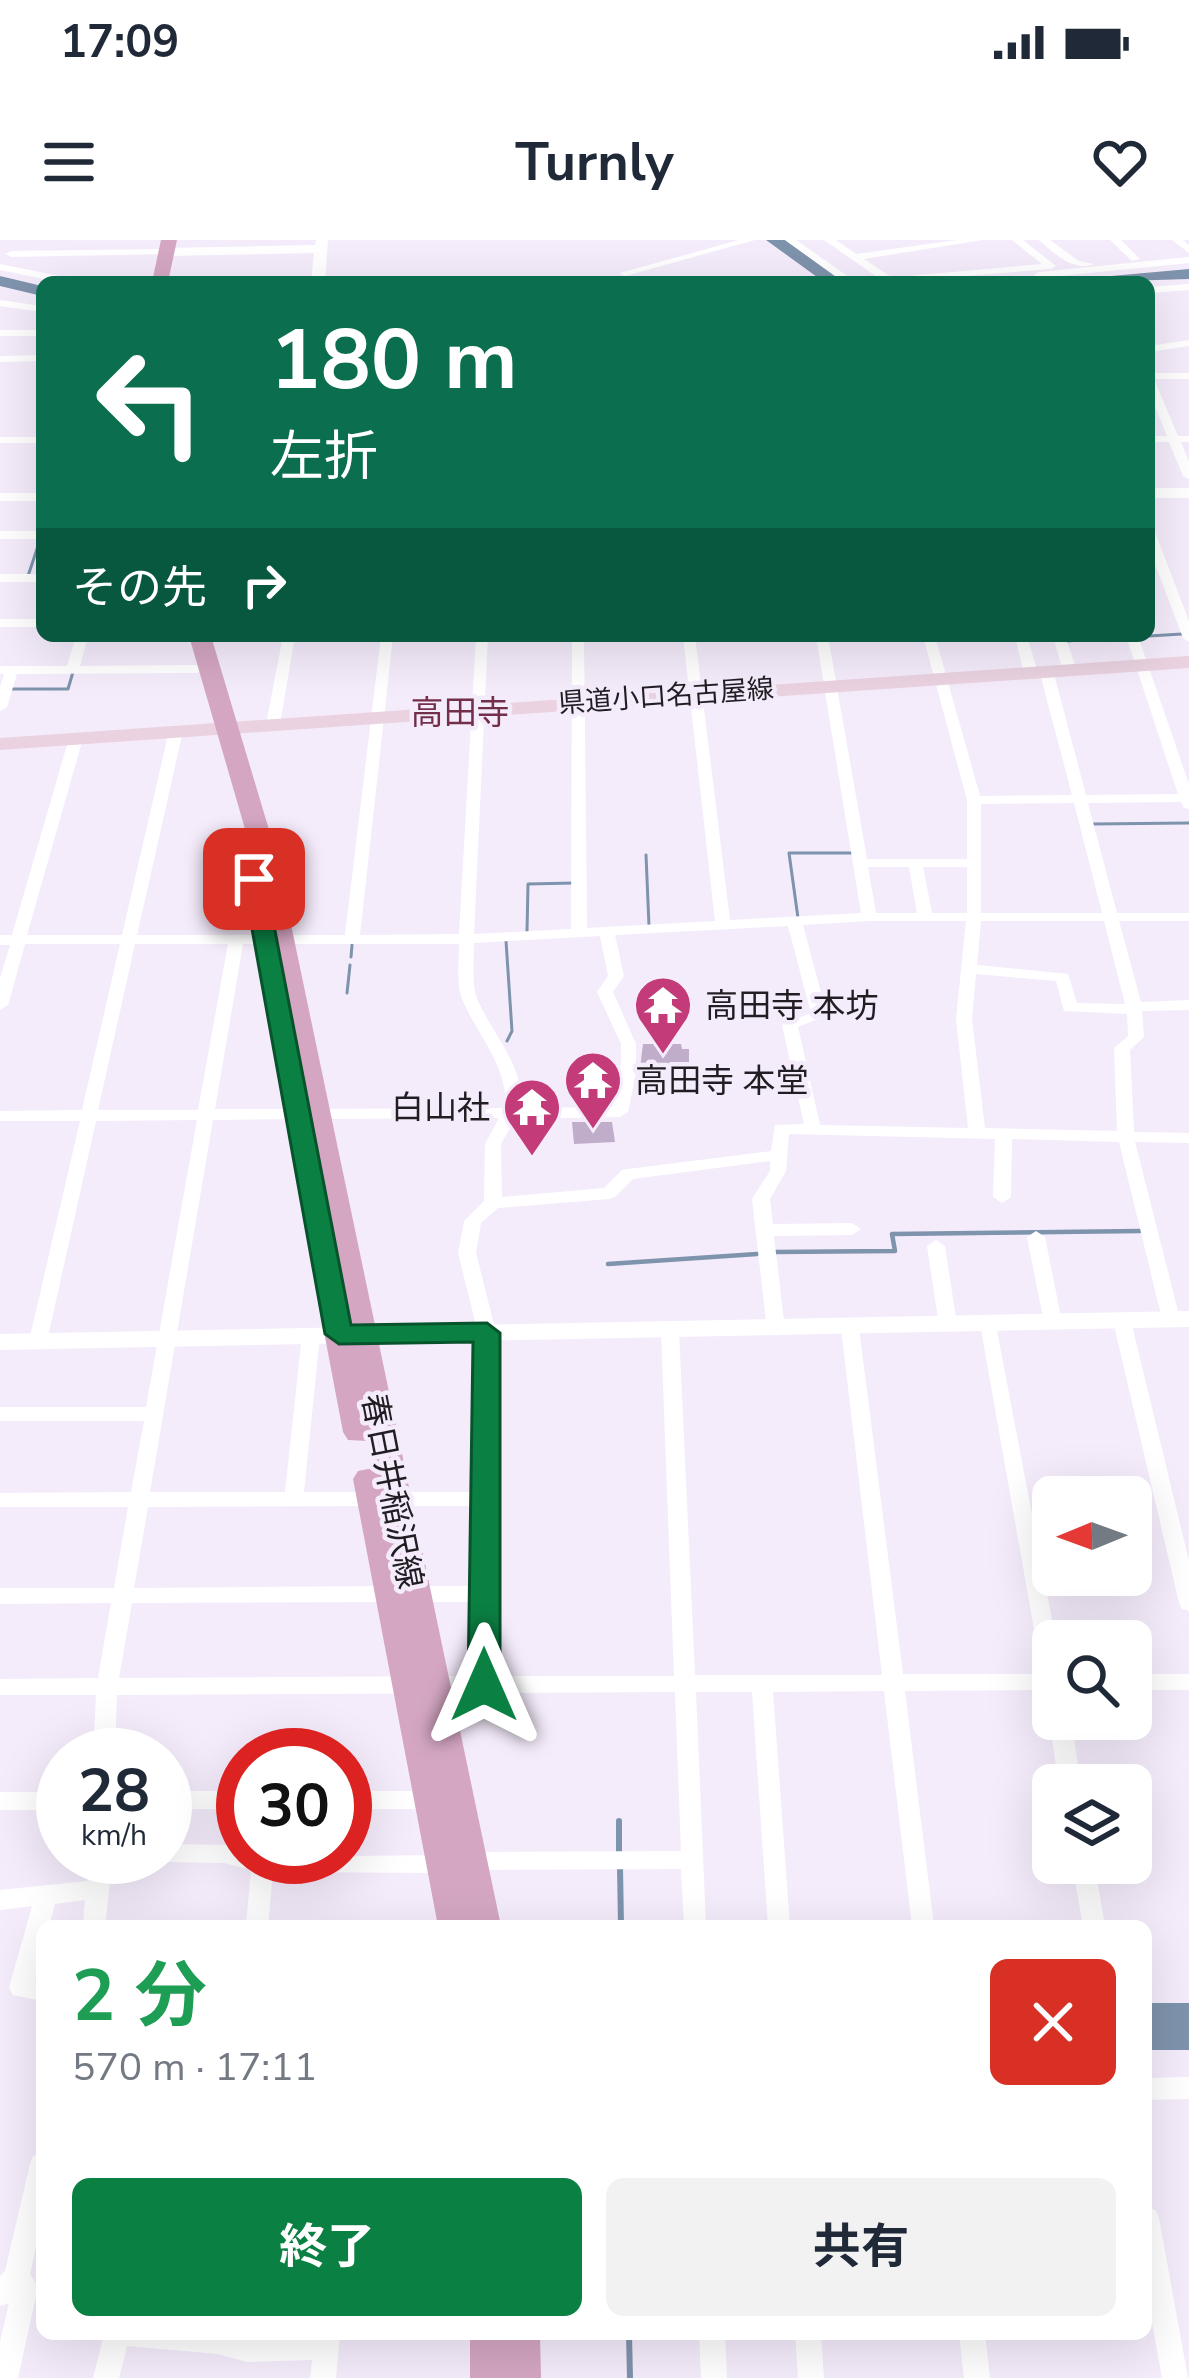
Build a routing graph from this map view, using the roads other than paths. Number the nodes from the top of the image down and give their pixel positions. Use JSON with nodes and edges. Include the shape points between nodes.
{"nodes":[{"id":1,"x":17,"y":240,"type":"edge"},
{"id":2,"x":750,"y":240,"type":"edge"},
{"id":3,"x":790,"y":240,"type":"edge"},
{"id":4,"x":830,"y":240,"type":"edge"},
{"id":5,"x":978,"y":240,"type":"edge"},
{"id":6,"x":1016,"y":240,"type":"edge"},
{"id":7,"x":1044,"y":240,"type":"edge"},
{"id":8,"x":1115,"y":240,"type":"edge"},
{"id":9,"x":1177,"y":240,"type":"edge"},
{"id":10,"x":321,"y":245,"type":"edge"},
{"id":11,"x":174,"y":246,"type":"edge"},
{"id":12,"x":11,"y":254,"type":"junction"},
{"id":13,"x":1189,"y":255,"type":"edge"},
{"id":14,"x":855,"y":257,"type":"junction"},
{"id":15,"x":1136,"y":259,"type":"junction"},
{"id":16,"x":3,"y":268,"type":"edge"},
{"id":17,"x":44,"y":276,"type":"edge"},
{"id":18,"x":162,"y":276,"type":"edge"},
{"id":19,"x":175,"y":276,"type":"edge"},
{"id":20,"x":318,"y":276,"type":"edge"},
{"id":21,"x":614,"y":276,"type":"edge"},
{"id":22,"x":841,"y":276,"type":"edge"},
{"id":23,"x":889,"y":276,"type":"edge"},
{"id":24,"x":938,"y":276,"type":"edge"},
{"id":25,"x":1022,"y":276,"type":"edge"},
{"id":26,"x":1189,"y":287,"type":"edge"},
{"id":27,"x":1155,"y":290,"type":"edge"},
{"id":28,"x":0,"y":304,"type":"edge"},
{"id":29,"x":36,"y":308,"type":"edge"},
{"id":30,"x":0,"y":333,"type":"edge"},
{"id":31,"x":36,"y":333,"type":"edge"},
{"id":32,"x":1189,"y":343,"type":"edge"},
{"id":33,"x":1155,"y":348,"type":"edge"},
{"id":34,"x":36,"y":358,"type":"edge"},
{"id":35,"x":0,"y":359,"type":"edge"},
{"id":36,"x":1189,"y":376,"type":"edge"},
{"id":37,"x":1155,"y":377,"type":"edge"},
{"id":38,"x":1155,"y":392,"type":"edge"},
{"id":39,"x":1155,"y":439,"type":"edge"},
{"id":40,"x":1174,"y":439,"type":"junction"},
{"id":41,"x":1189,"y":439,"type":"edge"},
{"id":42,"x":0,"y":440,"type":"edge"},
{"id":43,"x":36,"y":440,"type":"edge"},
{"id":44,"x":1189,"y":476,"type":"edge"},
{"id":45,"x":1189,"y":493,"type":"edge"},
{"id":46,"x":1155,"y":494,"type":"edge"},
{"id":47,"x":0,"y":497,"type":"edge"},
{"id":48,"x":36,"y":497,"type":"edge"},
{"id":49,"x":0,"y":535,"type":"edge"},
{"id":50,"x":36,"y":535,"type":"edge"},
{"id":51,"x":1155,"y":548,"type":"edge"},
{"id":52,"x":36,"y":578,"type":"edge"},
{"id":53,"x":0,"y":579,"type":"edge"},
{"id":54,"x":0,"y":623,"type":"edge"},
{"id":55,"x":36,"y":623,"type":"edge"},
{"id":56,"x":1189,"y":638,"type":"edge"},
{"id":57,"x":80,"y":642,"type":"edge"},
{"id":58,"x":189,"y":642,"type":"edge"},
{"id":59,"x":201,"y":642,"type":"edge"},
{"id":60,"x":289,"y":642,"type":"edge"},
{"id":61,"x":386,"y":642,"type":"edge"},
{"id":62,"x":482,"y":642,"type":"edge"},
{"id":63,"x":578,"y":642,"type":"edge"},
{"id":64,"x":689,"y":642,"type":"edge"},
{"id":65,"x":823,"y":642,"type":"edge"},
{"id":66,"x":931,"y":642,"type":"edge"},
{"id":67,"x":1024,"y":642,"type":"edge"},
{"id":68,"x":1062,"y":642,"type":"edge"},
{"id":69,"x":1134,"y":642,"type":"edge"},
{"id":70,"x":1189,"y":662,"type":"edge"},
{"id":71,"x":1142,"y":664,"type":"junction"},
{"id":72,"x":1069,"y":668,"type":"junction"},
{"id":73,"x":197,"y":669,"type":"junction"},
{"id":74,"x":6,"y":670,"type":"edge"},
{"id":75,"x":72,"y":670,"type":"junction"},
{"id":76,"x":1038,"y":670,"type":"junction"},
{"id":77,"x":940,"y":676,"type":"junction"},
{"id":78,"x":831,"y":684,"type":"junction"},
{"id":79,"x":695,"y":694,"type":"junction"},
{"id":80,"x":578,"y":702,"type":"junction"},
{"id":81,"x":0,"y":706,"type":"edge"},
{"id":82,"x":477,"y":710,"type":"junction"},
{"id":83,"x":376,"y":717,"type":"junction"},
{"id":84,"x":274,"y":724,"type":"junction"},
{"id":85,"x":222,"y":728,"type":"junction"},
{"id":86,"x":176,"y":731,"type":"junction"},
{"id":87,"x":76,"y":738,"type":"junction"},
{"id":88,"x":0,"y":744,"type":"edge"},
{"id":89,"x":1081,"y":799,"type":"junction"},
{"id":90,"x":974,"y":800,"type":"junction"},
{"id":91,"x":1188,"y":800,"type":"edge"},
{"id":92,"x":974,"y":862,"type":"junction"},
{"id":93,"x":860,"y":863,"type":"junction"},
{"id":94,"x":915,"y":863,"type":"junction"},
{"id":95,"x":869,"y":917,"type":"junction"},
{"id":96,"x":926,"y":917,"type":"junction"},
{"id":97,"x":974,"y":917,"type":"junction"},
{"id":98,"x":1189,"y":917,"type":"edge"},
{"id":99,"x":1114,"y":918,"type":"junction"},
{"id":100,"x":795,"y":922,"type":"junction"},
{"id":101,"x":723,"y":927,"type":"junction"},
{"id":102,"x":607,"y":932,"type":"junction"},
{"id":103,"x":578,"y":933,"type":"junction"},
{"id":104,"x":261,"y":939,"type":"junction"},
{"id":105,"x":352,"y":939,"type":"junction"},
{"id":106,"x":466,"y":939,"type":"junction"},
{"id":107,"x":0,"y":940,"type":"edge"},
{"id":108,"x":19,"y":940,"type":"junction"},
{"id":109,"x":129,"y":940,"type":"junction"},
{"id":110,"x":969,"y":969,"type":"junction"},
{"id":111,"x":0,"y":1006,"type":"edge"},
{"id":112,"x":1189,"y":1006,"type":"edge"},
{"id":113,"x":1134,"y":1008,"type":"junction"},
{"id":114,"x":206,"y":1114,"type":"junction"},
{"id":115,"x":309,"y":1114,"type":"junction"},
{"id":116,"x":512,"y":1114,"type":"junction"},
{"id":117,"x":89,"y":1115,"type":"junction"},
{"id":118,"x":0,"y":1116,"type":"edge"},
{"id":119,"x":813,"y":1130,"type":"junction"},
{"id":120,"x":977,"y":1132,"type":"junction"},
{"id":121,"x":1004,"y":1133,"type":"junction"},
{"id":122,"x":1126,"y":1138,"type":"junction"},
{"id":123,"x":1189,"y":1138,"type":"edge"},
{"id":124,"x":779,"y":1155,"type":"junction"},
{"id":125,"x":1002,"y":1197,"type":"dead end"},
{"id":126,"x":493,"y":1203,"type":"junction"},
{"id":127,"x":852,"y":1228,"type":"dead end"},
{"id":128,"x":764,"y":1230,"type":"junction"},
{"id":129,"x":1036,"y":1237,"type":"dead end"},
{"id":130,"x":936,"y":1246,"type":"dead end"},
{"id":131,"x":1180,"y":1319,"type":"edge"},
{"id":132,"x":1122,"y":1321,"type":"junction"},
{"id":133,"x":1053,"y":1322,"type":"junction"},
{"id":134,"x":989,"y":1324,"type":"junction"},
{"id":135,"x":948,"y":1325,"type":"junction"},
{"id":136,"x":850,"y":1328,"type":"junction"},
{"id":137,"x":776,"y":1330,"type":"junction"},
{"id":138,"x":670,"y":1331,"type":"junction"},
{"id":139,"x":487,"y":1333,"type":"junction"},
{"id":140,"x":337,"y":1334,"type":"junction"},
{"id":141,"x":166,"y":1339,"type":"junction"},
{"id":142,"x":38,"y":1341,"type":"junction"},
{"id":143,"x":0,"y":1342,"type":"edge"},
{"id":144,"x":0,"y":1414,"type":"edge"},
{"id":145,"x":154,"y":1414,"type":"junction"},
{"id":146,"x":294,"y":1499,"type":"junction"},
{"id":147,"x":384,"y":1499,"type":"junction"},
{"id":148,"x":485,"y":1499,"type":"junction"},
{"id":149,"x":0,"y":1500,"type":"edge"},
{"id":150,"x":140,"y":1500,"type":"junction"},
{"id":151,"x":401,"y":1594,"type":"junction"},
{"id":152,"x":484,"y":1594,"type":"junction"},
{"id":153,"x":0,"y":1596,"type":"edge"},
{"id":154,"x":123,"y":1596,"type":"junction"},
{"id":155,"x":1189,"y":1603,"type":"edge"},
{"id":156,"x":1042,"y":1620,"type":"edge"},
{"id":157,"x":1032,"y":1680,"type":"edge"},
{"id":158,"x":894,"y":1682,"type":"junction"},
{"id":159,"x":1152,"y":1682,"type":"edge"},
{"id":160,"x":1189,"y":1682,"type":"edge"},
{"id":161,"x":420,"y":1684,"type":"junction"},
{"id":162,"x":685,"y":1684,"type":"junction"},
{"id":163,"x":762,"y":1684,"type":"junction"},
{"id":164,"x":484,"y":1685,"type":"junction"},
{"id":165,"x":0,"y":1687,"type":"edge"},
{"id":166,"x":107,"y":1687,"type":"junction"},
{"id":167,"x":105,"y":1728,"type":"edge"},
{"id":168,"x":372,"y":1800,"type":"edge"},
{"id":169,"x":433,"y":1800,"type":"junction"},
{"id":170,"x":0,"y":1801,"type":"edge"},
{"id":171,"x":36,"y":1801,"type":"edge"},
{"id":172,"x":692,"y":1861,"type":"junction"},
{"id":173,"x":372,"y":1863,"type":"edge"},
{"id":174,"x":458,"y":1863,"type":"junction"},
{"id":175,"x":74,"y":1884,"type":"edge"},
{"id":176,"x":99,"y":1884,"type":"edge"},
{"id":177,"x":261,"y":1884,"type":"edge"},
{"id":178,"x":1087,"y":1884,"type":"edge"},
{"id":179,"x":46,"y":1895,"type":"junction"},
{"id":180,"x":0,"y":1900,"type":"edge"},
{"id":181,"x":39,"y":1920,"type":"edge"},
{"id":182,"x":95,"y":1920,"type":"edge"},
{"id":183,"x":258,"y":1920,"type":"edge"},
{"id":184,"x":457,"y":1920,"type":"edge"},
{"id":185,"x":480,"y":1920,"type":"edge"},
{"id":186,"x":695,"y":1920,"type":"edge"},
{"id":187,"x":779,"y":1920,"type":"edge"},
{"id":188,"x":922,"y":1920,"type":"edge"},
{"id":189,"x":1093,"y":1920,"type":"edge"},
{"id":190,"x":36,"y":1932,"type":"edge"},
{"id":191,"x":36,"y":1990,"type":"edge"},
{"id":192,"x":1189,"y":2088,"type":"edge"},
{"id":193,"x":1152,"y":2089,"type":"edge"},
{"id":194,"x":36,"y":2186,"type":"edge"},
{"id":195,"x":1152,"y":2252,"type":"edge"},
{"id":196,"x":8,"y":2286,"type":"edge"},
{"id":197,"x":116,"y":2340,"type":"edge"},
{"id":198,"x":205,"y":2340,"type":"edge"},
{"id":199,"x":492,"y":2340,"type":"edge"},
{"id":200,"x":518,"y":2340,"type":"edge"},
{"id":201,"x":712,"y":2340,"type":"edge"},
{"id":202,"x":808,"y":2340,"type":"edge"},
{"id":203,"x":973,"y":2340,"type":"edge"},
{"id":204,"x":327,"y":2341,"type":"edge"},
{"id":205,"x":5,"y":2378,"type":"edge"},
{"id":206,"x":106,"y":2378,"type":"edge"},
{"id":207,"x":322,"y":2378,"type":"edge"},
{"id":208,"x":493,"y":2378,"type":"edge"},
{"id":209,"x":519,"y":2378,"type":"edge"},
{"id":210,"x":714,"y":2378,"type":"edge"},
{"id":211,"x":811,"y":2378,"type":"edge"},
{"id":212,"x":977,"y":2378,"type":"edge"},
{"id":213,"x":1174,"y":2378,"type":"edge"}],
"edges":[{"from":1,"to":12,"type":"street"},
{"from":2,"to":21,"type":"street"},
{"from":3,"to":22,"type":"street"},
{"from":4,"to":14,"type":"street"},
{"from":5,"to":14,"type":"street"},
{"from":6,"to":24,"type":"street","via":[[1052,265]]},
{"from":7,"to":15,"type":"street","via":[[1077,264]]},
{"from":8,"to":15,"type":"street"},
{"from":9,"to":13,"type":"street"},
{"from":10,"to":11,"type":"street"},
{"from":10,"to":20,"type":"street"},
{"from":11,"to":12,"type":"street"},
{"from":11,"to":18,"type":"main road"},
{"from":11,"to":19,"type":"main road"},
{"from":12,"to":16,"type":"street"},
{"from":13,"to":15,"type":"street"},
{"from":13,"to":25,"type":"street"},
{"from":14,"to":23,"type":"street"},
{"from":16,"to":17,"type":"street"},
{"from":26,"to":27,"type":"street"},
{"from":28,"to":29,"type":"street"},
{"from":30,"to":31,"type":"street"},
{"from":32,"to":33,"type":"street"},
{"from":34,"to":35,"type":"street"},
{"from":36,"to":37,"type":"street"},
{"from":38,"to":40,"type":"street"},
{"from":39,"to":40,"type":"street"},
{"from":40,"to":41,"type":"street"},
{"from":40,"to":44,"type":"street"},
{"from":42,"to":43,"type":"street"},
{"from":45,"to":46,"type":"street"},
{"from":47,"to":48,"type":"street"},
{"from":49,"to":50,"type":"street"},
{"from":51,"to":56,"type":"street"},
{"from":52,"to":53,"type":"street"},
{"from":54,"to":55,"type":"street"},
{"from":57,"to":75,"type":"street"},
{"from":58,"to":73,"type":"main road","name":"春日井稲沢線"},
{"from":59,"to":85,"type":"main road","name":"春日井稲沢線"},
{"from":60,"to":84,"type":"street"},
{"from":61,"to":83,"type":"street"},
{"from":62,"to":82,"type":"street"},
{"from":63,"to":80,"type":"street"},
{"from":64,"to":79,"type":"street"},
{"from":65,"to":78,"type":"street"},
{"from":66,"to":77,"type":"street"},
{"from":67,"to":76,"type":"street"},
{"from":68,"to":72,"type":"street"},
{"from":69,"to":71,"type":"street"},
{"from":70,"to":71,"type":"main road","name":"県道小口名古屋線"},
{"from":71,"to":72,"type":"main road","name":"県道小口名古屋線"},
{"from":71,"to":91,"type":"street"},
{"from":72,"to":76,"type":"main road","name":"県道小口名古屋線"},
{"from":73,"to":75,"type":"street"},
{"from":73,"to":85,"type":"main road","name":"春日井稲沢線"},
{"from":74,"to":75,"type":"street"},
{"from":74,"to":81,"type":"street"},
{"from":76,"to":77,"type":"main road","name":"県道小口名古屋線"},
{"from":76,"to":89,"type":"street"},
{"from":77,"to":78,"type":"main road","name":"県道小口名古屋線"},
{"from":77,"to":90,"type":"street"},
{"from":78,"to":79,"type":"main road","name":"県道小口名古屋線"},
{"from":78,"to":93,"type":"street"},
{"from":79,"to":80,"type":"main road","name":"県道小口名古屋線"},
{"from":79,"to":101,"type":"street"},
{"from":80,"to":82,"type":"main road","name":"県道小口名古屋線"},
{"from":80,"to":103,"type":"street"},
{"from":82,"to":83,"type":"main road","name":"県道小口名古屋線"},
{"from":82,"to":106,"type":"street"},
{"from":83,"to":84,"type":"main road","name":"県道小口名古屋線"},
{"from":83,"to":105,"type":"street"},
{"from":84,"to":85,"type":"main road","name":"県道小口名古屋線"},
{"from":85,"to":86,"type":"main road","name":"県道小口名古屋線"},
{"from":85,"to":104,"type":"main road","name":"春日井稲沢線","via":[[264,853]]},
{"from":86,"to":87,"type":"main road","name":"県道小口名古屋線"},
{"from":86,"to":109,"type":"street"},
{"from":87,"to":88,"type":"main road","name":"県道小口名古屋線"},
{"from":87,"to":108,"type":"street"},
{"from":89,"to":90,"type":"street"},
{"from":89,"to":91,"type":"street"},
{"from":89,"to":99,"type":"street"},
{"from":90,"to":92,"type":"street"},
{"from":92,"to":94,"type":"street"},
{"from":92,"to":97,"type":"street"},
{"from":93,"to":94,"type":"street"},
{"from":93,"to":95,"type":"street"},
{"from":94,"to":96,"type":"street"},
{"from":95,"to":96,"type":"street"},
{"from":95,"to":100,"type":"street"},
{"from":96,"to":97,"type":"street"},
{"from":97,"to":99,"type":"street"},
{"from":97,"to":110,"type":"street"},
{"from":98,"to":99,"type":"street"},
{"from":99,"to":113,"type":"street"},
{"from":100,"to":101,"type":"street"},
{"from":100,"to":119,"type":"street","via":[[819,1015],[790,1025]]},
{"from":101,"to":102,"type":"street"},
{"from":102,"to":103,"type":"street"},
{"from":102,"to":116,"type":"street","via":[[616,976],[605,992],[626,1035],[620,1112]]},
{"from":103,"to":106,"type":"street"},
{"from":104,"to":105,"type":"street"},
{"from":104,"to":109,"type":"street"},
{"from":104,"to":114,"type":"street"},
{"from":104,"to":115,"type":"main road","name":"春日井稲沢線"},
{"from":105,"to":106,"type":"street"},
{"from":106,"to":116,"type":"street","via":[[468,997],[514,1086]]},
{"from":107,"to":108,"type":"street"},
{"from":108,"to":109,"type":"street"},
{"from":108,"to":111,"type":"street"},
{"from":109,"to":117,"type":"street"},
{"from":110,"to":113,"type":"street","via":[[1063,977],[1070,1008]]},
{"from":110,"to":120,"type":"street","via":[[965,1059]]},
{"from":112,"to":113,"type":"street"},
{"from":113,"to":122,"type":"street","via":[[1136,1037],[1121,1048]]},
{"from":114,"to":115,"type":"street"},
{"from":114,"to":117,"type":"street"},
{"from":114,"to":141,"type":"street"},
{"from":115,"to":116,"type":"street"},
{"from":115,"to":140,"type":"main road","name":"春日井稲沢線"},
{"from":116,"to":126,"type":"street","via":[[493,1144]]},
{"from":117,"to":118,"type":"street"},
{"from":117,"to":142,"type":"street"},
{"from":119,"to":120,"type":"street"},
{"from":119,"to":124,"type":"street","via":[[781,1129]]},
{"from":120,"to":121,"type":"street"},
{"from":121,"to":122,"type":"street"},
{"from":121,"to":125,"type":"street"},
{"from":122,"to":123,"type":"street"},
{"from":122,"to":131,"type":"street"},
{"from":124,"to":126,"type":"street","via":[[628,1174],[609,1193]]},
{"from":124,"to":128,"type":"street","via":[[761,1199]]},
{"from":126,"to":139,"type":"street","via":[[473,1221],[467,1253]]},
{"from":127,"to":128,"type":"street"},
{"from":128,"to":137,"type":"street"},
{"from":129,"to":133,"type":"street"},
{"from":130,"to":135,"type":"street"},
{"from":131,"to":132,"type":"street"},
{"from":132,"to":133,"type":"street"},
{"from":132,"to":155,"type":"street"},
{"from":133,"to":134,"type":"street"},
{"from":134,"to":135,"type":"street"},
{"from":134,"to":156,"type":"street"},
{"from":135,"to":136,"type":"street"},
{"from":136,"to":137,"type":"street"},
{"from":136,"to":158,"type":"street"},
{"from":137,"to":138,"type":"street"},
{"from":138,"to":139,"type":"street"},
{"from":138,"to":162,"type":"street"},
{"from":139,"to":140,"type":"street"},
{"from":139,"to":148,"type":"street"},
{"from":140,"to":141,"type":"street"},
{"from":140,"to":146,"type":"street"},
{"from":140,"to":147,"type":"main road","name":"春日井稲沢線"},
{"from":141,"to":142,"type":"street"},
{"from":141,"to":145,"type":"street"},
{"from":142,"to":143,"type":"street"},
{"from":144,"to":145,"type":"street"},
{"from":145,"to":150,"type":"street"},
{"from":146,"to":147,"type":"street"},
{"from":146,"to":150,"type":"street"},
{"from":147,"to":148,"type":"street"},
{"from":147,"to":151,"type":"main road","name":"春日井稲沢線"},
{"from":148,"to":152,"type":"street"},
{"from":149,"to":150,"type":"street"},
{"from":150,"to":154,"type":"street"},
{"from":151,"to":152,"type":"street"},
{"from":151,"to":154,"type":"street"},
{"from":151,"to":161,"type":"main road","name":"春日井稲沢線"},
{"from":152,"to":164,"type":"street"},
{"from":153,"to":154,"type":"street"},
{"from":154,"to":166,"type":"street"},
{"from":157,"to":158,"type":"street"},
{"from":158,"to":163,"type":"street"},
{"from":158,"to":188,"type":"street"},
{"from":159,"to":160,"type":"street"},
{"from":161,"to":164,"type":"street"},
{"from":161,"to":166,"type":"street"},
{"from":161,"to":169,"type":"main road","name":"春日井稲沢線"},
{"from":161,"to":174,"type":"main road","name":"春日井稲沢線"},
{"from":162,"to":163,"type":"street"},
{"from":162,"to":164,"type":"street"},
{"from":162,"to":172,"type":"street"},
{"from":163,"to":187,"type":"street"},
{"from":165,"to":166,"type":"street"},
{"from":166,"to":167,"type":"street"},
{"from":168,"to":169,"type":"street"},
{"from":169,"to":174,"type":"main road","name":"春日井稲沢線"},
{"from":170,"to":171,"type":"street"},
{"from":172,"to":174,"type":"street"},
{"from":172,"to":186,"type":"street"},
{"from":173,"to":174,"type":"street"},
{"from":174,"to":184,"type":"main road","name":"春日井稲沢線"},
{"from":174,"to":185,"type":"main road","name":"春日井稲沢線"},
{"from":175,"to":179,"type":"street"},
{"from":176,"to":182,"type":"street"},
{"from":177,"to":183,"type":"street"},
{"from":178,"to":189,"type":"street"},
{"from":179,"to":180,"type":"street"},
{"from":179,"to":181,"type":"street"},
{"from":190,"to":191,"type":"street","via":[[21,1988]]},
{"from":192,"to":193,"type":"street"},
{"from":194,"to":196,"type":"street"},
{"from":195,"to":213,"type":"street"},
{"from":196,"to":205,"type":"street","via":[[25,2287]]},
{"from":197,"to":206,"type":"street"},
{"from":198,"to":204,"type":"street","via":[[248,2349]]},
{"from":199,"to":208,"type":"main road"},
{"from":200,"to":209,"type":"main road"},
{"from":201,"to":210,"type":"street"},
{"from":202,"to":211,"type":"street"},
{"from":203,"to":212,"type":"street"},
{"from":204,"to":207,"type":"street"}]}
